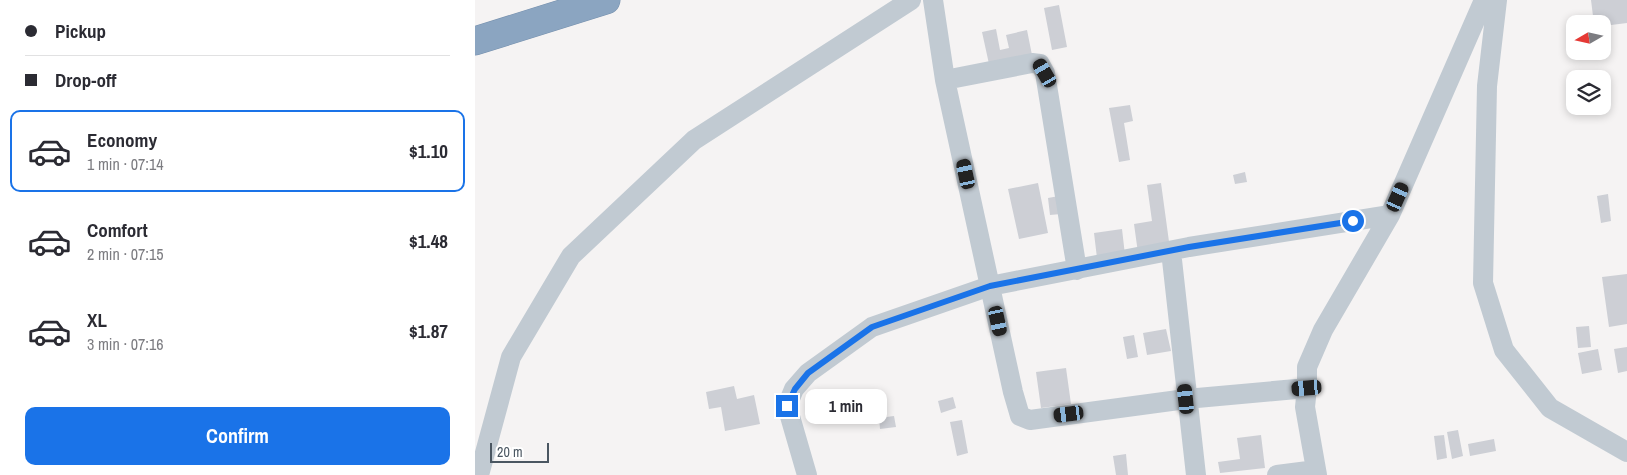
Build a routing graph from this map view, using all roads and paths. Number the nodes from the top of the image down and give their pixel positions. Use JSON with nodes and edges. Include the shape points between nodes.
{"nodes":[{"id":1,"x":606,"y":0,"type":"edge"},
{"id":2,"x":911,"y":0,"type":"edge"},
{"id":3,"x":933,"y":0,"type":"edge"},
{"id":4,"x":1483,"y":0,"type":"edge"},
{"id":5,"x":1497,"y":0,"type":"edge"},
{"id":6,"x":475,"y":41,"type":"edge"},
{"id":7,"x":945,"y":80,"type":"junction"},
{"id":8,"x":1390,"y":215,"type":"junction"},
{"id":9,"x":1171,"y":251,"type":"junction"},
{"id":10,"x":1077,"y":270,"type":"junction"},
{"id":11,"x":990,"y":286,"type":"junction"},
{"id":12,"x":1307,"y":388,"type":"junction"},
{"id":13,"x":1186,"y":399,"type":"junction"},
{"id":14,"x":1627,"y":452,"type":"edge"},
{"id":15,"x":1317,"y":473,"type":"edge"},
{"id":16,"x":479,"y":475,"type":"edge"},
{"id":17,"x":807,"y":475,"type":"edge"},
{"id":18,"x":1196,"y":475,"type":"edge"},
{"id":19,"x":1277,"y":475,"type":"edge"}],
"edges":[{"from":1,"to":6,"type":"highway"},
{"from":2,"to":16,"type":"street","via":[[694,140],[571,256],[511,357]]},
{"from":3,"to":7,"type":"street"},
{"from":4,"to":8,"type":"street"},
{"from":5,"to":14,"type":"street","via":[[1487,86],[1483,283],[1504,350],[1550,408]]},
{"from":7,"to":10,"type":"street","via":[[1040,64],[1045,73]]},
{"from":7,"to":11,"type":"street"},
{"from":8,"to":9,"type":"street"},
{"from":8,"to":12,"type":"street","via":[[1323,330],[1307,367]]},
{"from":9,"to":10,"type":"street"},
{"from":9,"to":13,"type":"street"},
{"from":10,"to":11,"type":"street"},
{"from":11,"to":13,"type":"street","via":[[1020,416],[1030,420]]},
{"from":11,"to":17,"type":"street","via":[[872,327],[808,373],[787,406]]},
{"from":12,"to":13,"type":"street"},
{"from":12,"to":15,"type":"street","via":[[1305,407]]},
{"from":13,"to":18,"type":"street"},
{"from":15,"to":19,"type":"street"}]}
